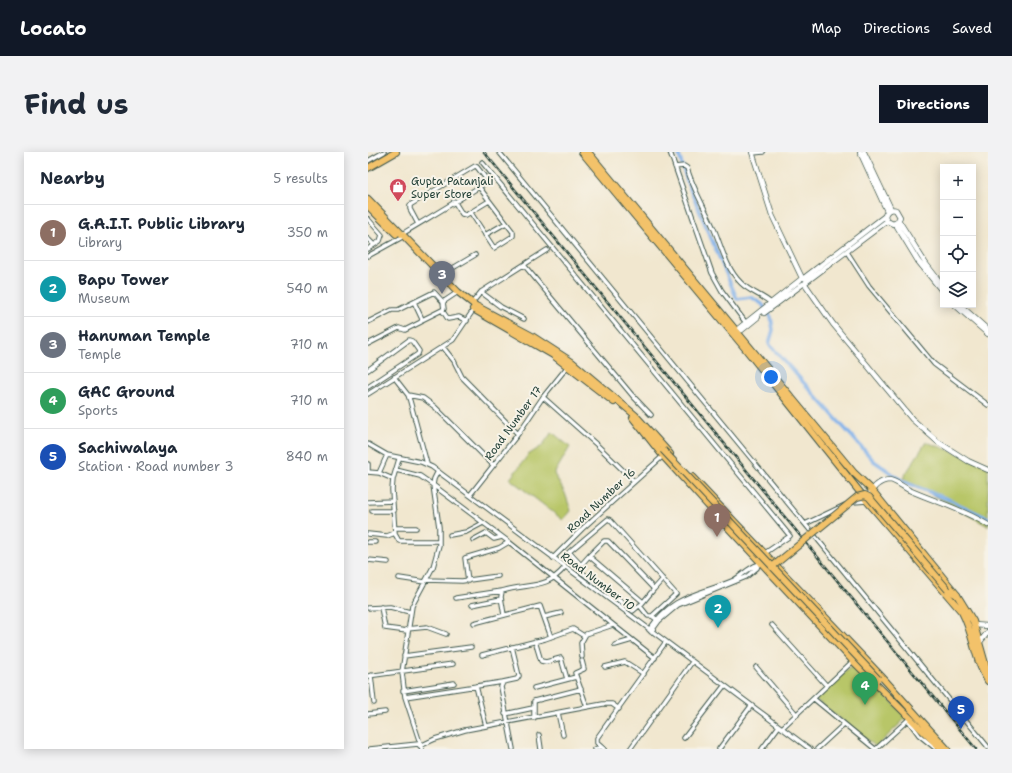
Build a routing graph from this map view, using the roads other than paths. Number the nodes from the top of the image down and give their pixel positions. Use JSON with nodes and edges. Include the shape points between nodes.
{"nodes":[{"id":1,"x":384,"y":152,"type":"edge"},
{"id":2,"x":396,"y":152,"type":"edge"},
{"id":3,"x":499,"y":152,"type":"edge"},
{"id":4,"x":582,"y":152,"type":"edge"},
{"id":5,"x":588,"y":152,"type":"edge"},
{"id":6,"x":670,"y":152,"type":"edge"},
{"id":7,"x":763,"y":152,"type":"edge"},
{"id":8,"x":860,"y":152,"type":"edge"},
{"id":9,"x":864,"y":152,"type":"edge"},
{"id":10,"x":752,"y":153,"type":"edge"},
{"id":11,"x":368,"y":161,"type":"edge"},
{"id":12,"x":482,"y":162,"type":"dead end"},
{"id":13,"x":675,"y":167,"type":"junction"},
{"id":14,"x":368,"y":168,"type":"edge"},
{"id":15,"x":479,"y":187,"type":"junction"},
{"id":16,"x":368,"y":199,"type":"edge"},
{"id":17,"x":454,"y":201,"type":"junction"},
{"id":18,"x":489,"y":201,"type":"junction"},
{"id":19,"x":368,"y":206,"type":"edge"},
{"id":20,"x":471,"y":213,"type":"junction"},
{"id":21,"x":887,"y":214,"type":"junction"},
{"id":22,"x":368,"y":220,"type":"edge"},
{"id":23,"x":897,"y":222,"type":"junction"},
{"id":24,"x":506,"y":223,"type":"junction"},
{"id":25,"x":418,"y":224,"type":"junction"},
{"id":26,"x":402,"y":236,"type":"junction"},
{"id":27,"x":486,"y":236,"type":"junction"},
{"id":28,"x":368,"y":239,"type":"edge"},
{"id":29,"x":374,"y":245,"type":"junction"},
{"id":30,"x":368,"y":249,"type":"edge"},
{"id":31,"x":547,"y":250,"type":"dead end"},
{"id":32,"x":847,"y":252,"type":"junction"},
{"id":33,"x":475,"y":255,"type":"dead end"},
{"id":34,"x":368,"y":256,"type":"edge"},
{"id":35,"x":524,"y":265,"type":"junction"},
{"id":36,"x":441,"y":275,"type":"junction"},
{"id":37,"x":803,"y":281,"type":"junction"},
{"id":38,"x":940,"y":282,"type":"edge"},
{"id":39,"x":940,"y":288,"type":"edge"},
{"id":40,"x":481,"y":292,"type":"junction"},
{"id":41,"x":456,"y":293,"type":"junction"},
{"id":42,"x":414,"y":302,"type":"junction"},
{"id":43,"x":443,"y":302,"type":"junction"},
{"id":44,"x":771,"y":305,"type":"junction"},
{"id":45,"x":474,"y":306,"type":"junction"},
{"id":46,"x":958,"y":308,"type":"edge"},
{"id":47,"x":963,"y":308,"type":"edge"},
{"id":48,"x":442,"y":310,"type":"junction"},
{"id":49,"x":763,"y":311,"type":"junction"},
{"id":50,"x":524,"y":319,"type":"dead end"},
{"id":51,"x":422,"y":320,"type":"junction"},
{"id":52,"x":467,"y":321,"type":"junction"},
{"id":53,"x":368,"y":322,"type":"edge"},
{"id":54,"x":746,"y":323,"type":"junction"},
{"id":55,"x":988,"y":330,"type":"edge"},
{"id":56,"x":735,"y":333,"type":"junction"},
{"id":57,"x":988,"y":334,"type":"edge"},
{"id":58,"x":368,"y":344,"type":"edge"},
{"id":59,"x":443,"y":347,"type":"junction"},
{"id":60,"x":570,"y":364,"type":"junction"},
{"id":61,"x":368,"y":370,"type":"edge"},
{"id":62,"x":394,"y":377,"type":"junction"},
{"id":63,"x":368,"y":387,"type":"edge"},
{"id":64,"x":368,"y":394,"type":"edge"},
{"id":65,"x":408,"y":395,"type":"junction"},
{"id":66,"x":543,"y":397,"type":"junction"},
{"id":67,"x":988,"y":405,"type":"edge"},
{"id":68,"x":651,"y":415,"type":"dead end"},
{"id":69,"x":518,"y":434,"type":"junction"},
{"id":70,"x":368,"y":446,"type":"edge"},
{"id":71,"x":661,"y":449,"type":"junction"},
{"id":72,"x":387,"y":455,"type":"junction"},
{"id":73,"x":399,"y":459,"type":"junction"},
{"id":74,"x":368,"y":464,"type":"edge"},
{"id":75,"x":427,"y":464,"type":"junction"},
{"id":76,"x":494,"y":465,"type":"junction"},
{"id":77,"x":396,"y":470,"type":"junction"},
{"id":78,"x":988,"y":470,"type":"edge"},
{"id":79,"x":438,"y":471,"type":"junction"},
{"id":80,"x":368,"y":472,"type":"edge"},
{"id":81,"x":379,"y":474,"type":"junction"},
{"id":82,"x":393,"y":479,"type":"junction"},
{"id":83,"x":634,"y":481,"type":"junction"},
{"id":84,"x":433,"y":485,"type":"junction"},
{"id":85,"x":871,"y":489,"type":"junction"},
{"id":86,"x":470,"y":495,"type":"junction"},
{"id":87,"x":393,"y":501,"type":"junction"},
{"id":88,"x":867,"y":501,"type":"junction"},
{"id":89,"x":368,"y":502,"type":"edge"},
{"id":90,"x":372,"y":511,"type":"dead end"},
{"id":91,"x":394,"y":511,"type":"junction"},
{"id":92,"x":483,"y":524,"type":"junction"},
{"id":93,"x":805,"y":524,"type":"junction"},
{"id":94,"x":988,"y":525,"type":"edge"},
{"id":95,"x":395,"y":528,"type":"junction"},
{"id":96,"x":416,"y":528,"type":"dead end"},
{"id":97,"x":368,"y":534,"type":"edge"},
{"id":98,"x":395,"y":534,"type":"junction"},
{"id":99,"x":450,"y":534,"type":"dead end"},
{"id":100,"x":502,"y":537,"type":"junction"},
{"id":101,"x":474,"y":540,"type":"dead end"},
{"id":102,"x":439,"y":541,"type":"junction"},
{"id":103,"x":368,"y":542,"type":"edge"},
{"id":104,"x":375,"y":542,"type":"dead end"},
{"id":105,"x":509,"y":542,"type":"junction"},
{"id":106,"x":765,"y":552,"type":"junction"},
{"id":107,"x":589,"y":556,"type":"junction"},
{"id":108,"x":553,"y":558,"type":"junction"},
{"id":109,"x":368,"y":560,"type":"edge"},
{"id":110,"x":388,"y":562,"type":"dead end"},
{"id":111,"x":759,"y":563,"type":"junction"},
{"id":112,"x":581,"y":565,"type":"junction"},
{"id":113,"x":565,"y":567,"type":"junction"},
{"id":114,"x":772,"y":567,"type":"junction"},
{"id":115,"x":786,"y":574,"type":"junction"},
{"id":116,"x":498,"y":576,"type":"dead end"},
{"id":117,"x":399,"y":578,"type":"dead end"},
{"id":118,"x":554,"y":579,"type":"junction"},
{"id":119,"x":663,"y":579,"type":"junction"},
{"id":120,"x":779,"y":580,"type":"junction"},
{"id":121,"x":425,"y":581,"type":"junction"},
{"id":122,"x":468,"y":581,"type":"junction"},
{"id":123,"x":654,"y":589,"type":"junction"},
{"id":124,"x":502,"y":591,"type":"junction"},
{"id":125,"x":949,"y":592,"type":"junction"},
{"id":126,"x":957,"y":596,"type":"junction"},
{"id":127,"x":456,"y":598,"type":"dead end"},
{"id":128,"x":501,"y":599,"type":"junction"},
{"id":129,"x":952,"y":600,"type":"junction"},
{"id":130,"x":641,"y":603,"type":"junction"},
{"id":131,"x":472,"y":605,"type":"dead end"},
{"id":132,"x":381,"y":607,"type":"junction"},
{"id":133,"x":368,"y":608,"type":"edge"},
{"id":134,"x":410,"y":612,"type":"junction"},
{"id":135,"x":561,"y":613,"type":"dead end"},
{"id":136,"x":504,"y":615,"type":"junction"},
{"id":137,"x":652,"y":616,"type":"junction"},
{"id":138,"x":544,"y":617,"type":"junction"},
{"id":139,"x":658,"y":620,"type":"junction"},
{"id":140,"x":474,"y":622,"type":"dead end"},
{"id":141,"x":613,"y":625,"type":"junction"},
{"id":142,"x":772,"y":625,"type":"dead end"},
{"id":143,"x":974,"y":626,"type":"junction"},
{"id":144,"x":988,"y":626,"type":"edge"},
{"id":145,"x":407,"y":630,"type":"junction"},
{"id":146,"x":650,"y":631,"type":"junction"},
{"id":147,"x":988,"y":632,"type":"edge"},
{"id":148,"x":446,"y":634,"type":"dead end"},
{"id":149,"x":584,"y":636,"type":"junction"},
{"id":150,"x":551,"y":637,"type":"junction"},
{"id":151,"x":632,"y":640,"type":"junction"},
{"id":152,"x":535,"y":642,"type":"junction"},
{"id":153,"x":665,"y":643,"type":"junction"},
{"id":154,"x":979,"y":643,"type":"junction"},
{"id":155,"x":615,"y":645,"type":"dead end"},
{"id":156,"x":471,"y":647,"type":"dead end"},
{"id":157,"x":512,"y":647,"type":"junction"},
{"id":158,"x":482,"y":655,"type":"dead end"},
{"id":159,"x":404,"y":656,"type":"junction"},
{"id":160,"x":655,"y":658,"type":"junction"},
{"id":161,"x":853,"y":661,"type":"junction"},
{"id":162,"x":692,"y":662,"type":"junction"},
{"id":163,"x":453,"y":664,"type":"dead end"},
{"id":164,"x":605,"y":667,"type":"dead end"},
{"id":165,"x":756,"y":667,"type":"dead end"},
{"id":166,"x":402,"y":672,"type":"junction"},
{"id":167,"x":644,"y":674,"type":"junction"},
{"id":168,"x":988,"y":674,"type":"edge"},
{"id":169,"x":370,"y":675,"type":"edge"},
{"id":170,"x":576,"y":677,"type":"junction"},
{"id":171,"x":567,"y":679,"type":"junction"},
{"id":172,"x":879,"y":680,"type":"junction"},
{"id":173,"x":988,"y":681,"type":"edge"},
{"id":174,"x":503,"y":682,"type":"junction"},
{"id":175,"x":454,"y":683,"type":"dead end"},
{"id":176,"x":888,"y":685,"type":"junction"},
{"id":177,"x":476,"y":686,"type":"junction"},
{"id":178,"x":724,"y":686,"type":"junction"},
{"id":179,"x":827,"y":686,"type":"junction"},
{"id":180,"x":534,"y":688,"type":"dead end"},
{"id":181,"x":581,"y":689,"type":"junction"},
{"id":182,"x":883,"y":690,"type":"junction"},
{"id":183,"x":403,"y":691,"type":"junction"},
{"id":184,"x":405,"y":697,"type":"junction"},
{"id":185,"x":814,"y":699,"type":"junction"},
{"id":186,"x":374,"y":703,"type":"dead end"},
{"id":187,"x":751,"y":706,"type":"junction"},
{"id":188,"x":587,"y":707,"type":"junction"},
{"id":189,"x":533,"y":708,"type":"junction"},
{"id":190,"x":619,"y":709,"type":"junction"},
{"id":191,"x":385,"y":712,"type":"dead end"},
{"id":192,"x":558,"y":713,"type":"junction"},
{"id":193,"x":368,"y":714,"type":"edge"},
{"id":194,"x":505,"y":714,"type":"junction"},
{"id":195,"x":797,"y":714,"type":"junction"},
{"id":196,"x":534,"y":718,"type":"junction"},
{"id":197,"x":909,"y":719,"type":"junction"},
{"id":198,"x":507,"y":723,"type":"junction"},
{"id":199,"x":844,"y":724,"type":"junction"},
{"id":200,"x":486,"y":726,"type":"junction"},
{"id":201,"x":780,"y":727,"type":"junction"},
{"id":202,"x":539,"y":735,"type":"dead end"},
{"id":203,"x":563,"y":735,"type":"dead end"},
{"id":204,"x":684,"y":738,"type":"dead end"},
{"id":205,"x":421,"y":747,"type":"edge"},
{"id":206,"x":988,"y":747,"type":"edge"},
{"id":207,"x":603,"y":748,"type":"edge"},
{"id":208,"x":805,"y":748,"type":"edge"},
{"id":209,"x":937,"y":748,"type":"edge"},
{"id":210,"x":370,"y":749,"type":"edge"},
{"id":211,"x":513,"y":749,"type":"edge"},
{"id":212,"x":541,"y":749,"type":"edge"},
{"id":213,"x":595,"y":749,"type":"edge"},
{"id":214,"x":630,"y":749,"type":"edge"},
{"id":215,"x":719,"y":749,"type":"edge"},
{"id":216,"x":762,"y":749,"type":"edge"},
{"id":217,"x":810,"y":749,"type":"edge"},
{"id":218,"x":817,"y":749,"type":"edge"},
{"id":219,"x":876,"y":749,"type":"edge"},
{"id":220,"x":947,"y":749,"type":"edge"}],
"edges":[{"from":1,"to":11,"type":"street"},
{"from":2,"to":14,"type":"main road"},
{"from":3,"to":93,"type":"street"},
{"from":4,"to":56,"type":"main road"},
{"from":5,"to":56,"type":"main road"},
{"from":6,"to":13,"type":"street"},
{"from":7,"to":10,"type":"street"},
{"from":8,"to":21,"type":"street"},
{"from":9,"to":21,"type":"street"},
{"from":10,"to":37,"type":"street","via":[[772,215]]},
{"from":12,"to":106,"type":"street","via":[[790,536]]},
{"from":13,"to":44,"type":"street","via":[[687,168],[729,268],[746,288],[763,296]]},
{"from":13,"to":54,"type":"street","via":[[714,277]]},
{"from":15,"to":17,"type":"street"},
{"from":15,"to":18,"type":"street"},
{"from":15,"to":25,"type":"street","via":[[487,180],[475,166],[410,204]]},
{"from":16,"to":26,"type":"main road"},
{"from":17,"to":20,"type":"street","via":[[462,214]]},
{"from":17,"to":25,"type":"street"},
{"from":18,"to":20,"type":"street"},
{"from":18,"to":24,"type":"street"},
{"from":19,"to":26,"type":"main road"},
{"from":20,"to":27,"type":"street"},
{"from":21,"to":23,"type":"street"},
{"from":21,"to":23,"type":"street","via":[[899,213]]},
{"from":21,"to":32,"type":"street"},
{"from":21,"to":37,"type":"street"},
{"from":22,"to":29,"type":"street","via":[[382,235]]},
{"from":23,"to":38,"type":"street"},
{"from":23,"to":39,"type":"street","via":[[918,261]]},
{"from":24,"to":27,"type":"street"},
{"from":24,"to":27,"type":"street","via":[[513,236],[495,248]]},
{"from":25,"to":26,"type":"street"},
{"from":26,"to":34,"type":"street"},
{"from":26,"to":36,"type":"main road"},
{"from":26,"to":41,"type":"main road"},
{"from":28,"to":29,"type":"street"},
{"from":29,"to":30,"type":"street"},
{"from":31,"to":35,"type":"street"},
{"from":32,"to":37,"type":"street"},
{"from":32,"to":67,"type":"street","via":[[869,286],[934,364]]},
{"from":33,"to":36,"type":"street"},
{"from":35,"to":40,"type":"street"},
{"from":35,"to":68,"type":"street"},
{"from":36,"to":41,"type":"main road"},
{"from":37,"to":44,"type":"street"},
{"from":37,"to":78,"type":"street","via":[[833,324],[912,419],[938,442]]},
{"from":40,"to":45,"type":"street"},
{"from":40,"to":50,"type":"street"},
{"from":41,"to":43,"type":"street"},
{"from":41,"to":45,"type":"main road"},
{"from":42,"to":43,"type":"street","via":[[434,292]]},
{"from":42,"to":51,"type":"street"},
{"from":42,"to":53,"type":"street"},
{"from":43,"to":48,"type":"street","via":[[445,307]]},
{"from":44,"to":49,"type":"street"},
{"from":45,"to":52,"type":"street"},
{"from":45,"to":60,"type":"main road","via":[[532,336]]},
{"from":46,"to":57,"type":"street"},
{"from":47,"to":55,"type":"street"},
{"from":48,"to":51,"type":"street"},
{"from":48,"to":52,"type":"street","via":[[448,319],[459,316]]},
{"from":49,"to":54,"type":"street"},
{"from":49,"to":56,"type":"street"},
{"from":51,"to":58,"type":"street","via":[[405,330],[399,328]]},
{"from":52,"to":59,"type":"street","via":[[458,336]]},
{"from":54,"to":56,"type":"street"},
{"from":56,"to":85,"type":"main road","via":[[854,473]]},
{"from":56,"to":88,"type":"main road"},
{"from":59,"to":62,"type":"street"},
{"from":59,"to":69,"type":"street","via":[[462,377]]},
{"from":60,"to":66,"type":"street","name":"Road Number 17"},
{"from":60,"to":71,"type":"main road","via":[[635,414]]},
{"from":61,"to":63,"type":"street","via":[[409,340],[419,351]]},
{"from":62,"to":64,"type":"street"},
{"from":62,"to":65,"type":"street"},
{"from":65,"to":75,"type":"street"},
{"from":65,"to":76,"type":"street","via":[[422,398],[435,406]]},
{"from":66,"to":69,"type":"street","name":"Road Number 17"},
{"from":66,"to":83,"type":"street"},
{"from":69,"to":76,"type":"street","name":"Road Number 17"},
{"from":70,"to":72,"type":"street","name":"Road Number 10"},
{"from":71,"to":83,"type":"street","name":"Road Number 16"},
{"from":71,"to":106,"type":"main road"},
{"from":71,"to":111,"type":"main road"},
{"from":71,"to":114,"type":"main road","bridge":true},
{"from":72,"to":73,"type":"street","name":"Road Number 10"},
{"from":72,"to":81,"type":"street"},
{"from":73,"to":75,"type":"street","name":"Road Number 10"},
{"from":73,"to":77,"type":"street"},
{"from":74,"to":80,"type":"street"},
{"from":75,"to":79,"type":"street","name":"Road Number 10"},
{"from":76,"to":86,"type":"street","name":"Road Number 17"},
{"from":77,"to":82,"type":"street"},
{"from":77,"to":84,"type":"street","via":[[420,476]]},
{"from":79,"to":84,"type":"street"},
{"from":79,"to":86,"type":"street","name":"Road Number 10"},
{"from":80,"to":81,"type":"street"},
{"from":81,"to":82,"type":"street"},
{"from":82,"to":87,"type":"street"},
{"from":83,"to":108,"type":"street","name":"Road Number 16"},
{"from":84,"to":92,"type":"street"},
{"from":84,"to":102,"type":"street"},
{"from":85,"to":88,"type":"street"},
{"from":85,"to":94,"type":"street","via":[[881,483],[892,481],[969,513]]},
{"from":85,"to":126,"type":"main road"},
{"from":86,"to":108,"type":"street","name":"Road Number 10"},
{"from":87,"to":89,"type":"street"},
{"from":87,"to":91,"type":"street"},
{"from":88,"to":93,"type":"street","via":[[858,500],[838,507]]},
{"from":88,"to":129,"type":"main road"},
{"from":90,"to":91,"type":"street"},
{"from":91,"to":95,"type":"street"},
{"from":92,"to":99,"type":"street","via":[[461,533]]},
{"from":92,"to":100,"type":"street"},
{"from":93,"to":206,"type":"street"},
{"from":95,"to":96,"type":"street"},
{"from":95,"to":98,"type":"street"},
{"from":97,"to":98,"type":"street"},
{"from":98,"to":102,"type":"street","via":[[399,542]]},
{"from":100,"to":101,"type":"street","via":[[494,539],[486,533]]},
{"from":100,"to":105,"type":"street"},
{"from":102,"to":121,"type":"street","via":[[436,560]]},
{"from":103,"to":104,"type":"street"},
{"from":105,"to":118,"type":"street"},
{"from":105,"to":122,"type":"street","via":[[499,548],[464,558]]},
{"from":106,"to":111,"type":"street"},
{"from":106,"to":115,"type":"main road"},
{"from":107,"to":112,"type":"street"},
{"from":107,"to":123,"type":"street","via":[[604,541],[608,541]]},
{"from":107,"to":130,"type":"street"},
{"from":108,"to":113,"type":"street","name":"Road Number 10"},
{"from":109,"to":110,"type":"street"},
{"from":111,"to":120,"type":"main road"},
{"from":111,"to":139,"type":"street","via":[[750,574],[683,602]]},
{"from":112,"to":119,"type":"street","via":[[569,554],[569,550],[608,519]]},
{"from":112,"to":130,"type":"street","via":[[580,571],[633,611]]},
{"from":113,"to":118,"type":"street"},
{"from":113,"to":146,"type":"street","name":"Road Number 10"},
{"from":114,"to":125,"type":"main road","bridge":true,"via":[[857,497],[865,495]]},
{"from":114,"to":172,"type":"main road","bridge":true},
{"from":115,"to":120,"type":"main road"},
{"from":115,"to":176,"type":"main road"},
{"from":116,"to":122,"type":"street"},
{"from":117,"to":121,"type":"street"},
{"from":118,"to":124,"type":"street"},
{"from":118,"to":141,"type":"street"},
{"from":119,"to":123,"type":"street"},
{"from":119,"to":137,"type":"street","via":[[675,595]]},
{"from":120,"to":161,"type":"main road"},
{"from":121,"to":122,"type":"street"},
{"from":121,"to":134,"type":"street"},
{"from":123,"to":130,"type":"street"},
{"from":124,"to":127,"type":"street"},
{"from":124,"to":128,"type":"street"},
{"from":125,"to":126,"type":"main road"},
{"from":125,"to":129,"type":"main road"},
{"from":126,"to":143,"type":"main road"},
{"from":128,"to":131,"type":"street"},
{"from":128,"to":136,"type":"street"},
{"from":129,"to":173,"type":"main road","via":[[968,624],[980,667]]},
{"from":130,"to":137,"type":"street","via":[[648,616]]},
{"from":132,"to":133,"type":"street"},
{"from":132,"to":134,"type":"street"},
{"from":132,"to":145,"type":"street","via":[[385,628]]},
{"from":134,"to":145,"type":"street"},
{"from":135,"to":138,"type":"street"},
{"from":136,"to":138,"type":"street","via":[[540,606]]},
{"from":136,"to":140,"type":"street"},
{"from":137,"to":139,"type":"street"},
{"from":138,"to":150,"type":"street"},
{"from":139,"to":146,"type":"street"},
{"from":141,"to":149,"type":"street"},
{"from":141,"to":151,"type":"street"},
{"from":142,"to":179,"type":"street"},
{"from":143,"to":144,"type":"street"},
{"from":143,"to":154,"type":"main road"},
{"from":145,"to":148,"type":"street","via":[[429,627]]},
{"from":145,"to":159,"type":"street"},
{"from":146,"to":153,"type":"street","name":"Road Number 10"},
{"from":147,"to":154,"type":"street"},
{"from":149,"to":150,"type":"street","via":[[573,629]]},
{"from":149,"to":170,"type":"street","via":[[581,644],[584,669],[575,672]]},
{"from":150,"to":152,"type":"street"},
{"from":151,"to":155,"type":"street"},
{"from":151,"to":160,"type":"street"},
{"from":152,"to":157,"type":"street"},
{"from":152,"to":171,"type":"street","via":[[541,662],[561,658]]},
{"from":153,"to":160,"type":"street"},
{"from":153,"to":162,"type":"street","name":"Road Number 10"},
{"from":154,"to":168,"type":"main road"},
{"from":156,"to":159,"type":"street"},
{"from":157,"to":158,"type":"street"},
{"from":157,"to":174,"type":"street","via":[[519,676],[517,679]]},
{"from":159,"to":166,"type":"street"},
{"from":160,"to":167,"type":"street"},
{"from":161,"to":179,"type":"street"},
{"from":161,"to":182,"type":"main road"},
{"from":162,"to":178,"type":"street","name":"Road Number 10"},
{"from":162,"to":214,"type":"street"},
{"from":163,"to":166,"type":"street"},
{"from":164,"to":167,"type":"street","via":[[625,662]]},
{"from":165,"to":195,"type":"street"},
{"from":166,"to":169,"type":"street"},
{"from":166,"to":183,"type":"street"},
{"from":167,"to":190,"type":"street"},
{"from":169,"to":186,"type":"street"},
{"from":170,"to":171,"type":"street"},
{"from":170,"to":181,"type":"street"},
{"from":171,"to":180,"type":"street"},
{"from":172,"to":176,"type":"main road"},
{"from":172,"to":182,"type":"main road"},
{"from":174,"to":177,"type":"street"},
{"from":174,"to":194,"type":"street","via":[[501,687]]},
{"from":175,"to":183,"type":"street"},
{"from":176,"to":220,"type":"main road"},
{"from":177,"to":184,"type":"street"},
{"from":177,"to":200,"type":"street"},
{"from":178,"to":187,"type":"street","name":"Road Number 10"},
{"from":178,"to":204,"type":"street"},
{"from":179,"to":185,"type":"street"},
{"from":181,"to":188,"type":"street"},
{"from":181,"to":189,"type":"street","via":[[534,701]]},
{"from":182,"to":197,"type":"main road"},
{"from":183,"to":184,"type":"street"},
{"from":184,"to":205,"type":"street"},
{"from":185,"to":195,"type":"street"},
{"from":185,"to":199,"type":"street"},
{"from":187,"to":201,"type":"street","name":"Road Number 10"},
{"from":187,"to":215,"type":"street"},
{"from":188,"to":190,"type":"street","via":[[608,704]]},
{"from":188,"to":192,"type":"street"},
{"from":189,"to":194,"type":"street"},
{"from":189,"to":196,"type":"street"},
{"from":190,"to":207,"type":"street","via":[[597,738]]},
{"from":191,"to":193,"type":"street"},
{"from":192,"to":196,"type":"street"},
{"from":192,"to":203,"type":"street"},
{"from":194,"to":198,"type":"street"},
{"from":195,"to":201,"type":"street"},
{"from":196,"to":198,"type":"street"},
{"from":197,"to":209,"type":"main road"},
{"from":197,"to":219,"type":"street"},
{"from":198,"to":200,"type":"street"},
{"from":198,"to":211,"type":"street"},
{"from":199,"to":218,"type":"street"},
{"from":199,"to":219,"type":"street"},
{"from":200,"to":205,"type":"street","via":[[458,731]]},
{"from":201,"to":208,"type":"street","name":"Road Number 10"},
{"from":201,"to":216,"type":"street"},
{"from":202,"to":212,"type":"street"},
{"from":205,"to":210,"type":"street","via":[[418,744]]},
{"from":207,"to":213,"type":"street"},
{"from":208,"to":217,"type":"street","name":"Road Number 10"}]}
